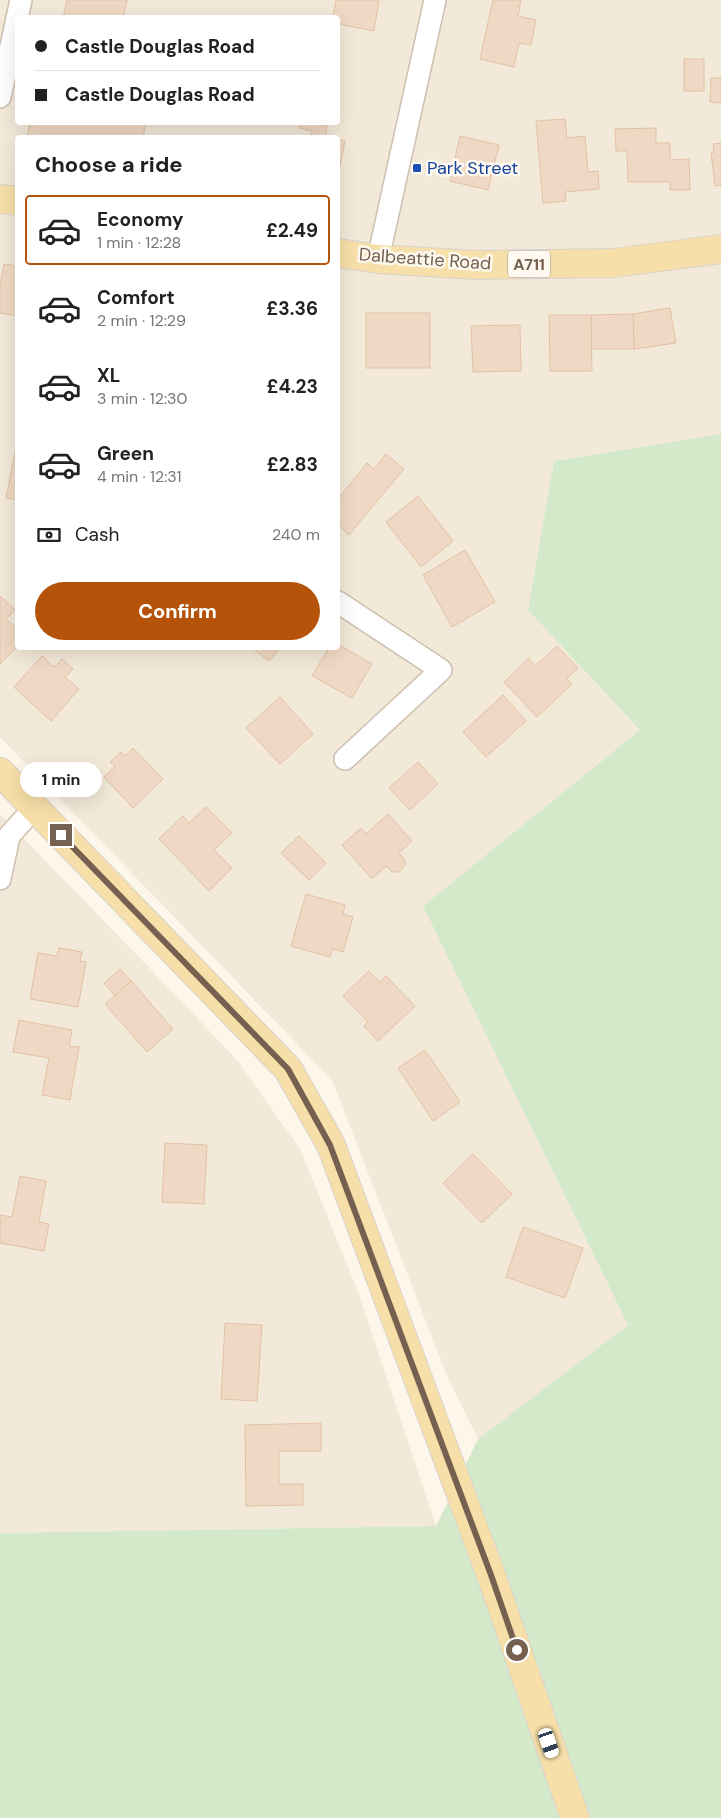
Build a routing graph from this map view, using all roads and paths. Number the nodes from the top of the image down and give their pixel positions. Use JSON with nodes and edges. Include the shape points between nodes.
{"nodes":[{"id":1,"x":21,"y":0,"type":"edge"},
{"id":2,"x":434,"y":0,"type":"edge"},
{"id":3,"x":18,"y":15,"type":"edge"},
{"id":4,"x":15,"y":28,"type":"edge"},
{"id":5,"x":0,"y":97,"type":"edge"},
{"id":6,"x":0,"y":199,"type":"edge"},
{"id":7,"x":15,"y":202,"type":"edge"},
{"id":8,"x":721,"y":249,"type":"edge"},
{"id":9,"x":340,"y":253,"type":"edge"},
{"id":10,"x":378,"y":259,"type":"junction"},
{"id":11,"x":340,"y":603,"type":"edge"},
{"id":12,"x":345,"y":759,"type":"dead end"},
{"id":13,"x":0,"y":772,"type":"edge"},
{"id":14,"x":34,"y":808,"type":"junction"},
{"id":15,"x":0,"y":879,"type":"edge"},
{"id":16,"x":575,"y":1818,"type":"edge"}],
"edges":[{"from":1,"to":3,"type":"street"},
{"from":2,"to":10,"type":"street"},
{"from":4,"to":5,"type":"street"},
{"from":6,"to":7,"type":"main road"},
{"from":8,"to":10,"type":"main road","name":"Dalbeattie Road","number":"A711","via":[[614,263],[475,265]]},
{"from":9,"to":10,"type":"main road","name":"Dalbeattie Road","number":"A711"},
{"from":11,"to":12,"type":"street","via":[[441,670]]},
{"from":13,"to":14,"type":"main road"},
{"from":14,"to":15,"type":"street","via":[[9,836]]},
{"from":14,"to":16,"type":"main road","via":[[288,1069],[330,1145],[491,1575]]}]}
